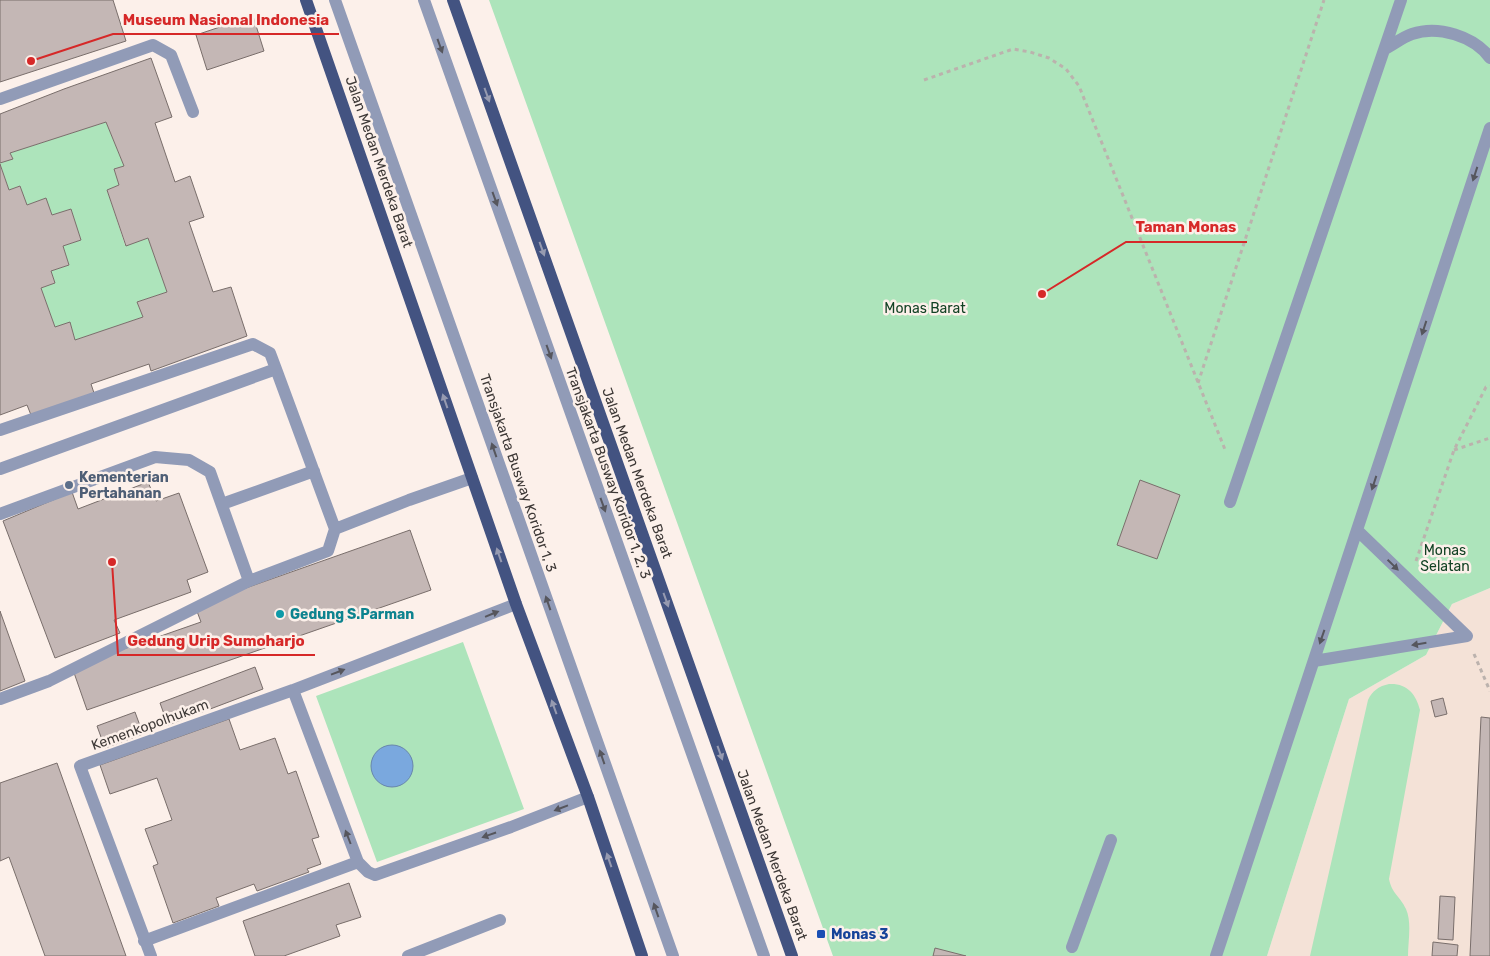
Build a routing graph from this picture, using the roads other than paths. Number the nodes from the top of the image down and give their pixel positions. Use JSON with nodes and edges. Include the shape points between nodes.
{"nodes":[{"id":1,"x":306,"y":0,"type":"edge"},
{"id":2,"x":335,"y":0,"type":"edge"},
{"id":3,"x":424,"y":0,"type":"edge"},
{"id":4,"x":453,"y":0,"type":"edge"},
{"id":5,"x":1401,"y":0,"type":"edge"},
{"id":6,"x":1385,"y":49,"type":"junction"},
{"id":7,"x":1490,"y":58,"type":"edge"},
{"id":8,"x":0,"y":98,"type":"edge"},
{"id":9,"x":193,"y":112,"type":"dead end"},
{"id":10,"x":1490,"y":128,"type":"edge"},
{"id":11,"x":276,"y":369,"type":"junction"},
{"id":12,"x":0,"y":430,"type":"edge"},
{"id":13,"x":0,"y":469,"type":"edge"},
{"id":14,"x":314,"y":472,"type":"junction"},
{"id":15,"x":472,"y":478,"type":"junction"},
{"id":16,"x":1230,"y":502,"type":"dead end"},
{"id":17,"x":222,"y":504,"type":"junction"},
{"id":18,"x":0,"y":514,"type":"edge"},
{"id":19,"x":335,"y":529,"type":"junction"},
{"id":20,"x":1358,"y":531,"type":"junction"},
{"id":21,"x":249,"y":581,"type":"junction"},
{"id":22,"x":516,"y":604,"type":"junction"},
{"id":23,"x":1314,"y":661,"type":"junction"},
{"id":24,"x":293,"y":690,"type":"junction"},
{"id":25,"x":0,"y":699,"type":"edge"},
{"id":26,"x":588,"y":797,"type":"junction"},
{"id":27,"x":1111,"y":840,"type":"dead end"},
{"id":28,"x":358,"y":862,"type":"junction"},
{"id":29,"x":500,"y":920,"type":"dead end"},
{"id":30,"x":144,"y":941,"type":"junction"},
{"id":31,"x":1072,"y":947,"type":"dead end"},
{"id":32,"x":640,"y":955,"type":"edge"},
{"id":33,"x":151,"y":956,"type":"edge"},
{"id":34,"x":408,"y":956,"type":"edge"},
{"id":35,"x":672,"y":956,"type":"edge"},
{"id":36,"x":764,"y":956,"type":"edge"},
{"id":37,"x":792,"y":956,"type":"edge"},
{"id":38,"x":1216,"y":956,"type":"edge"}],
"edges":[{"from":15,"to":1,"type":"main road","name":"Jalan Medan Merdeka Barat","one_way":true},
{"from":35,"to":2,"type":"street","name":"Transjakarta Busway Koridor 1, 3","one_way":true},
{"from":3,"to":36,"type":"street","name":"Transjakarta Busway Koridor 1, 2, 3","one_way":true},
{"from":4,"to":37,"type":"main road","name":"Jalan Medan Merdeka Barat","one_way":true},
{"from":5,"to":6,"type":"street"},
{"from":6,"to":7,"type":"street","via":[[1412,34],[1439,31],[1461,37]]},
{"from":6,"to":16,"type":"street"},
{"from":8,"to":9,"type":"street","via":[[153,45],[171,55]]},
{"from":10,"to":20,"type":"street","one_way":true},
{"from":11,"to":12,"type":"street","via":[[270,353],[253,344]]},
{"from":11,"to":13,"type":"street"},
{"from":11,"to":14,"type":"street"},
{"from":14,"to":17,"type":"street"},
{"from":14,"to":19,"type":"street"},
{"from":15,"to":19,"type":"street"},
{"from":22,"to":15,"type":"main road","name":"Jalan Medan Merdeka Barat","one_way":true},
{"from":17,"to":18,"type":"street","via":[[210,472],[189,460],[155,457]]},
{"from":17,"to":21,"type":"street"},
{"from":19,"to":21,"type":"street","via":[[328,551]]},
{"from":20,"to":23,"type":"street","one_way":true},
{"from":20,"to":23,"type":"street","one_way":true,"via":[[1467,636]]},
{"from":21,"to":25,"type":"street","via":[[49,680]]},
{"from":24,"to":22,"type":"street","name":"Kemenkopolhukam","one_way":true},
{"from":26,"to":22,"type":"main road","name":"Jalan Medan Merdeka Barat","one_way":true},
{"from":23,"to":38,"type":"street"},
{"from":28,"to":24,"type":"street","one_way":true},
{"from":24,"to":30,"type":"street","name":"Kemenkopolhukam","via":[[80,766]]},
{"from":26,"to":28,"type":"street","one_way":true,"via":[[375,875]]},
{"from":32,"to":26,"type":"main road","name":"Jalan Medan Merdeka Barat","one_way":true},
{"from":27,"to":31,"type":"street"},
{"from":28,"to":30,"type":"street"},
{"from":29,"to":34,"type":"street"},
{"from":30,"to":33,"type":"street","name":"Kemenkopolhukam"}]}
